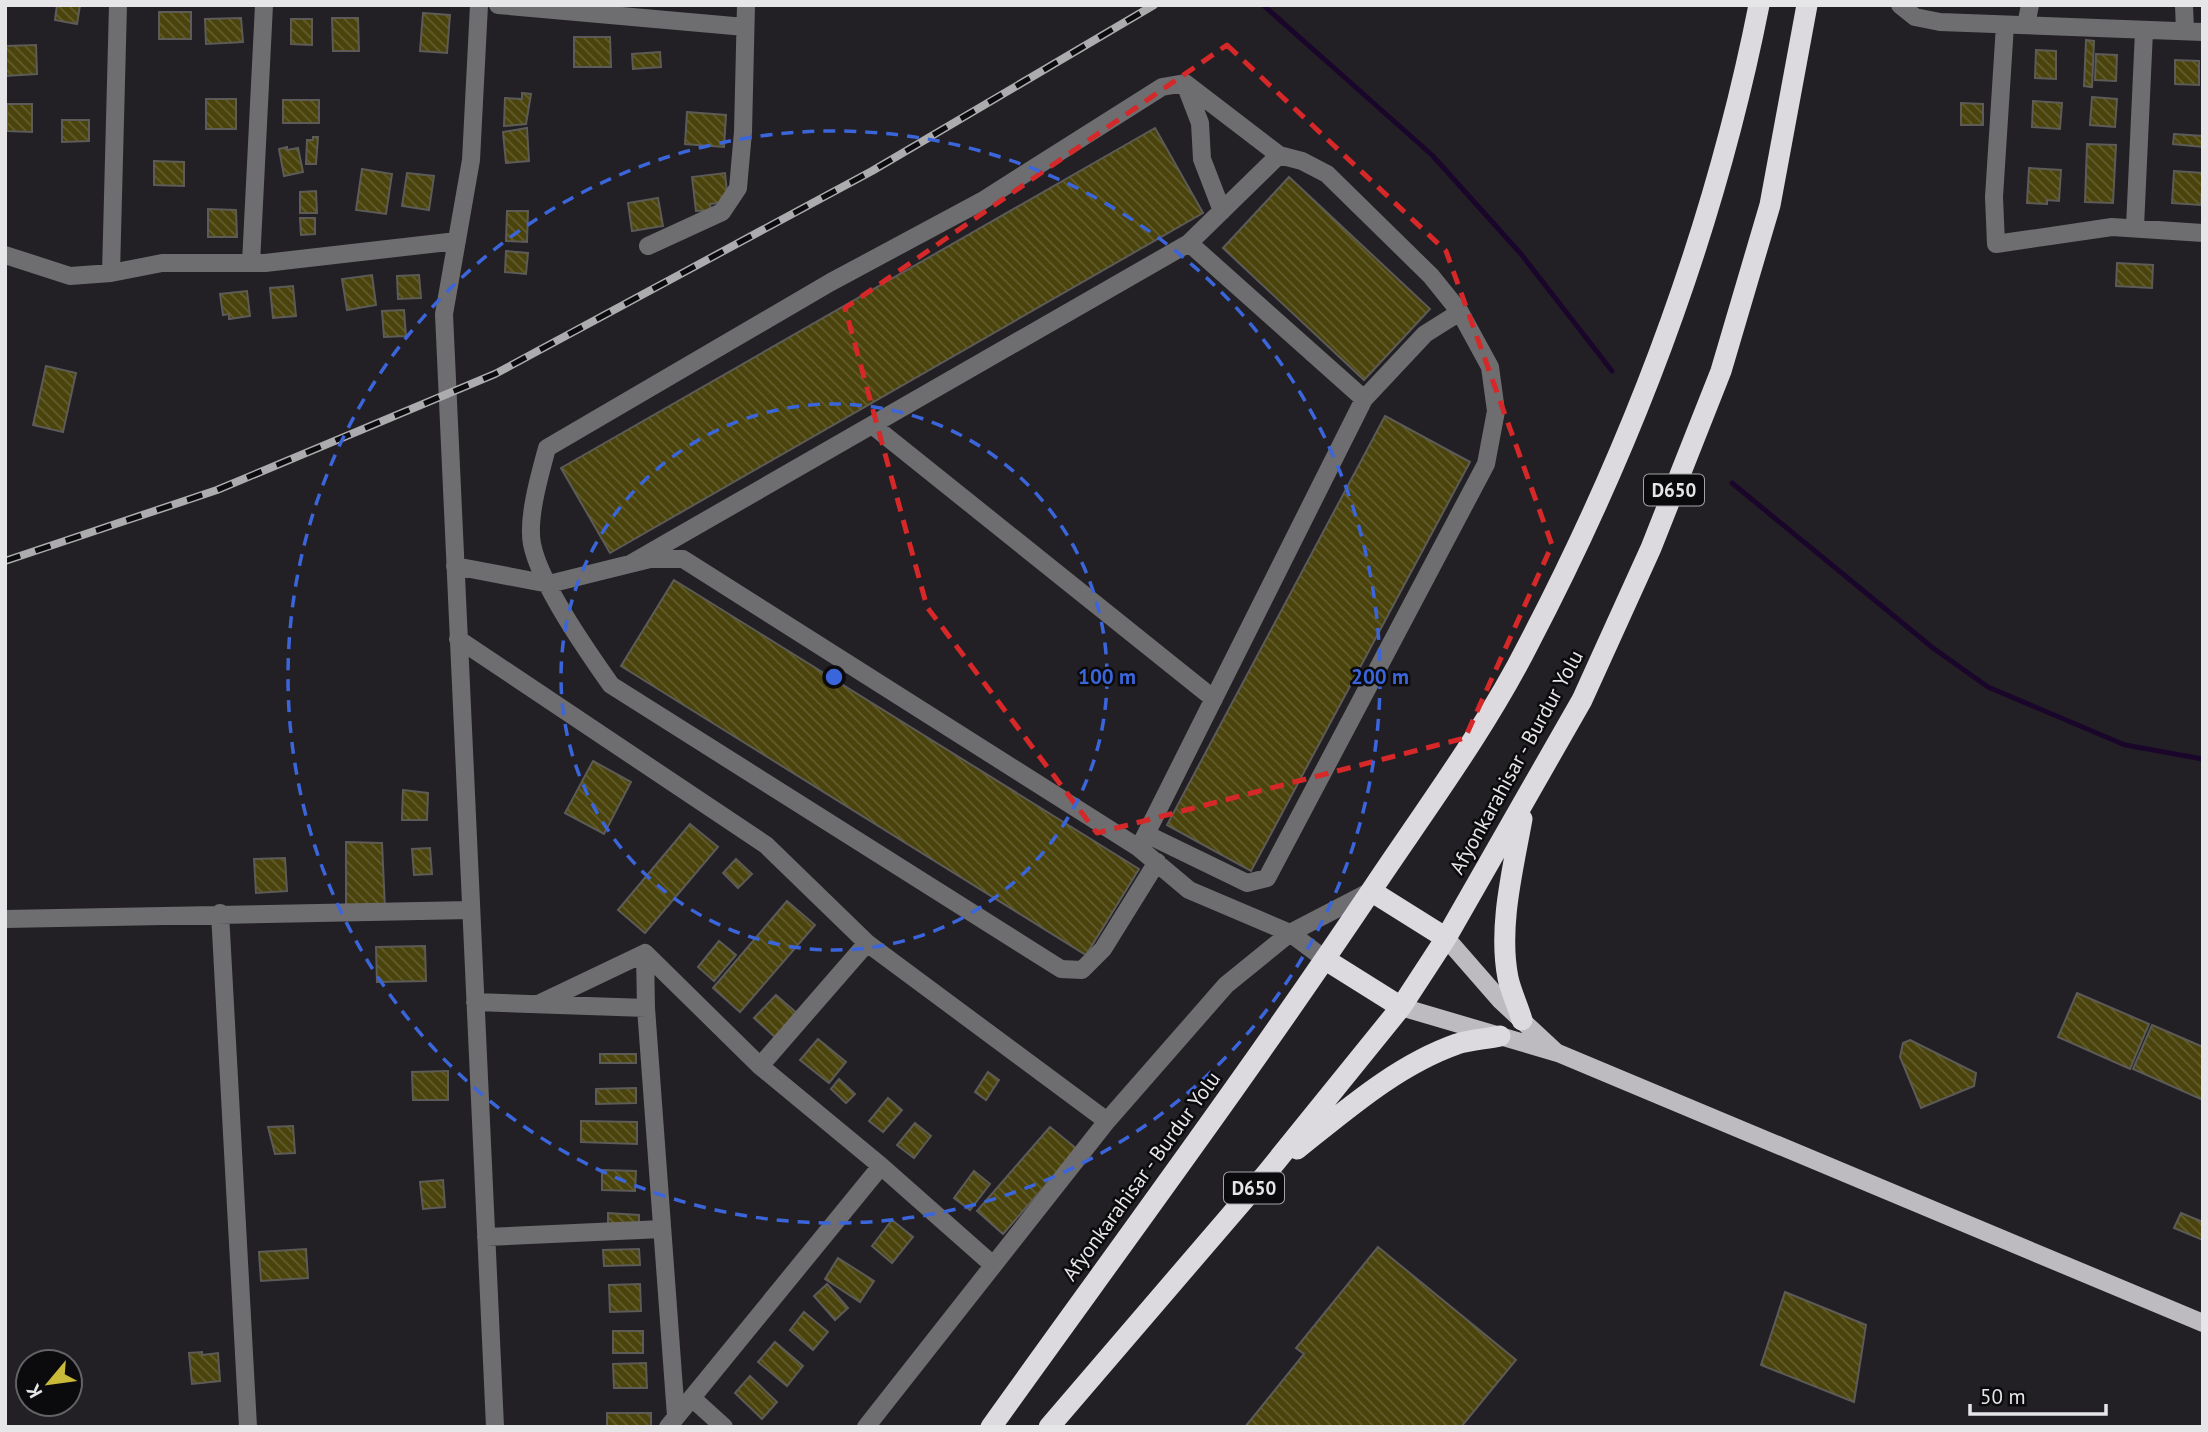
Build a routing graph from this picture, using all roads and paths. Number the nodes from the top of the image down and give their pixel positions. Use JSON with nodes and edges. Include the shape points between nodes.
{"nodes":[{"id":1,"x":118,"y":5,"type":"edge"},
{"id":2,"x":264,"y":5,"type":"edge"},
{"id":3,"x":479,"y":5,"type":"edge"},
{"id":4,"x":498,"y":5,"type":"edge"},
{"id":5,"x":746,"y":5,"type":"edge"},
{"id":6,"x":1759,"y":5,"type":"edge"},
{"id":7,"x":1807,"y":5,"type":"edge"},
{"id":8,"x":1900,"y":5,"type":"edge"},
{"id":9,"x":2030,"y":5,"type":"edge"},
{"id":10,"x":2184,"y":5,"type":"edge"},
{"id":11,"x":2005,"y":25,"type":"junction"},
{"id":12,"x":2026,"y":26,"type":"junction"},
{"id":13,"x":744,"y":27,"type":"junction"},
{"id":14,"x":2144,"y":31,"type":"junction"},
{"id":15,"x":2194,"y":32,"type":"edge"},
{"id":16,"x":1185,"y":83,"type":"junction"},
{"id":17,"x":1279,"y":155,"type":"junction"},
{"id":18,"x":1222,"y":211,"type":"junction"},
{"id":19,"x":2135,"y":227,"type":"junction"},
{"id":20,"x":2203,"y":233,"type":"edge"},
{"id":21,"x":457,"y":241,"type":"junction"},
{"id":22,"x":1189,"y":243,"type":"junction"},
{"id":23,"x":648,"y":246,"type":"dead end"},
{"id":24,"x":5,"y":255,"type":"edge"},
{"id":25,"x":251,"y":263,"type":"junction"},
{"id":26,"x":111,"y":273,"type":"junction"},
{"id":27,"x":1460,"y":312,"type":"junction"},
{"id":28,"x":1364,"y":399,"type":"junction"},
{"id":29,"x":872,"y":425,"type":"junction"},
{"id":30,"x":630,"y":564,"type":"junction"},
{"id":31,"x":455,"y":566,"type":"junction"},
{"id":32,"x":549,"y":584,"type":"junction"},
{"id":33,"x":458,"y":639,"type":"junction"},
{"id":34,"x":1214,"y":699,"type":"junction"},
{"id":35,"x":1525,"y":803,"type":"junction"},
{"id":36,"x":1143,"y":841,"type":"junction"},
{"id":37,"x":1157,"y":863,"type":"junction"},
{"id":38,"x":1371,"y":891,"type":"junction"},
{"id":39,"x":471,"y":911,"type":"junction"},
{"id":40,"x":220,"y":913,"type":"junction"},
{"id":41,"x":5,"y":919,"type":"edge"},
{"id":42,"x":1290,"y":933,"type":"junction"},
{"id":43,"x":1447,"y":939,"type":"junction"},
{"id":44,"x":867,"y":943,"type":"junction"},
{"id":45,"x":645,"y":953,"type":"junction"},
{"id":46,"x":1326,"y":960,"type":"junction"},
{"id":47,"x":475,"y":1002,"type":"junction"},
{"id":48,"x":538,"y":1004,"type":"junction"},
{"id":49,"x":1401,"y":1007,"type":"junction"},
{"id":50,"x":646,"y":1008,"type":"junction"},
{"id":51,"x":1522,"y":1020,"type":"junction"},
{"id":52,"x":1500,"y":1037,"type":"junction"},
{"id":53,"x":1558,"y":1053,"type":"junction"},
{"id":54,"x":760,"y":1066,"type":"junction"},
{"id":55,"x":1107,"y":1121,"type":"junction"},
{"id":56,"x":881,"y":1166,"type":"junction"},
{"id":57,"x":1266,"y":1174,"type":"junction"},
{"id":58,"x":662,"y":1229,"type":"junction"},
{"id":59,"x":486,"y":1237,"type":"junction"},
{"id":60,"x":993,"y":1265,"type":"junction"},
{"id":61,"x":2203,"y":1323,"type":"edge"},
{"id":62,"x":692,"y":1398,"type":"junction"},
{"id":63,"x":672,"y":1422,"type":"edge"},
{"id":64,"x":248,"y":1427,"type":"edge"},
{"id":65,"x":495,"y":1427,"type":"edge"},
{"id":66,"x":724,"y":1427,"type":"edge"},
{"id":67,"x":866,"y":1427,"type":"edge"},
{"id":68,"x":991,"y":1427,"type":"edge"},
{"id":69,"x":1049,"y":1427,"type":"edge"}],
"edges":[{"from":1,"to":26,"type":"street"},
{"from":2,"to":25,"type":"street"},
{"from":3,"to":21,"type":"street","via":[[471,160]]},
{"from":4,"to":13,"type":"street"},
{"from":5,"to":13,"type":"street"},
{"from":6,"to":38,"type":"highway","name":"Afyonkarahisar - Burdur Yolu","via":[[1714,195],[1657,359],[1597,502],[1528,646],[1465,751]]},
{"from":7,"to":35,"type":"highway","name":"Afyonkarahisar - Burdur Yolu","number":"D650","via":[[1770,205],[1721,370],[1651,548],[1588,688]]},
{"from":8,"to":11,"type":"street","via":[[1928,20]]},
{"from":9,"to":12,"type":"street"},
{"from":10,"to":15,"type":"street"},
{"from":11,"to":12,"type":"street"},
{"from":11,"to":19,"type":"street","via":[[1994,197],[1996,244],[2081,230]]},
{"from":12,"to":14,"type":"street"},
{"from":13,"to":23,"type":"street","via":[[738,188],[722,212]]},
{"from":14,"to":15,"type":"street"},
{"from":14,"to":19,"type":"street"},
{"from":16,"to":17,"type":"street"},
{"from":16,"to":18,"type":"street","via":[[1200,123],[1202,159]]},
{"from":16,"to":32,"type":"street","via":[[1162,87],[982,201],[831,282],[547,448],[534,504],[532,543]]},
{"from":17,"to":18,"type":"street"},
{"from":17,"to":27,"type":"street","via":[[1327,174],[1431,275]]},
{"from":18,"to":22,"type":"street"},
{"from":19,"to":20,"type":"street"},
{"from":21,"to":25,"type":"street"},
{"from":21,"to":31,"type":"street","via":[[444,314]]},
{"from":22,"to":28,"type":"street"},
{"from":22,"to":29,"type":"street"},
{"from":24,"to":26,"type":"street","via":[[70,275]]},
{"from":25,"to":26,"type":"street","via":[[162,263]]},
{"from":27,"to":28,"type":"street","via":[[1425,334]]},
{"from":27,"to":36,"type":"street","via":[[1490,367],[1496,411],[1486,464],[1267,878],[1247,883]]},
{"from":28,"to":34,"type":"street"},
{"from":29,"to":30,"type":"street"},
{"from":29,"to":34,"type":"street"},
{"from":30,"to":32,"type":"street"},
{"from":30,"to":36,"type":"street","via":[[683,558]]},
{"from":31,"to":32,"type":"street"},
{"from":31,"to":33,"type":"street"},
{"from":32,"to":37,"type":"street","via":[[611,685],[1061,969],[1082,970],[1102,949]]},
{"from":33,"to":39,"type":"street"},
{"from":33,"to":44,"type":"street","via":[[766,845]]},
{"from":34,"to":36,"type":"street"},
{"from":35,"to":43,"type":"highway","name":"Afyonkarahisar - Burdur Yolu","number":"D650"},
{"from":35,"to":51,"type":"highway","via":[[1507,932],[1508,978]]},
{"from":36,"to":37,"type":"street"},
{"from":37,"to":42,"type":"street","via":[[1189,890]]},
{"from":38,"to":42,"type":"street"},
{"from":38,"to":43,"type":"highway"},
{"from":38,"to":46,"type":"highway","name":"Afyonkarahisar - Burdur Yolu"},
{"from":39,"to":40,"type":"street"},
{"from":39,"to":47,"type":"street"},
{"from":40,"to":41,"type":"street"},
{"from":40,"to":64,"type":"street"},
{"from":42,"to":46,"type":"street"},
{"from":42,"to":55,"type":"street","via":[[1226,985]]},
{"from":43,"to":49,"type":"highway","name":"Afyonkarahisar - Burdur Yolu","number":"D650"},
{"from":43,"to":51,"type":"main road"},
{"from":44,"to":54,"type":"street"},
{"from":44,"to":55,"type":"street"},
{"from":45,"to":48,"type":"street"},
{"from":45,"to":50,"type":"street"},
{"from":45,"to":54,"type":"street"},
{"from":46,"to":49,"type":"highway"},
{"from":46,"to":68,"type":"highway","name":"Afyonkarahisar - Burdur Yolu"},
{"from":47,"to":48,"type":"street"},
{"from":47,"to":59,"type":"street"},
{"from":48,"to":50,"type":"street"},
{"from":49,"to":52,"type":"main road"},
{"from":49,"to":57,"type":"highway","name":"Afyonkarahisar - Burdur Yolu","number":"D650"},
{"from":50,"to":58,"type":"street"},
{"from":51,"to":53,"type":"main road"},
{"from":52,"to":53,"type":"main road"},
{"from":52,"to":57,"type":"highway","via":[[1458,1044],[1392,1078]]},
{"from":53,"to":61,"type":"main road"},
{"from":54,"to":56,"type":"street"},
{"from":55,"to":60,"type":"street"},
{"from":56,"to":60,"type":"street"},
{"from":56,"to":62,"type":"street"},
{"from":57,"to":69,"type":"highway","name":"Afyonkarahisar - Burdur Yolu","number":"D650"},
{"from":58,"to":59,"type":"street"},
{"from":58,"to":63,"type":"street"},
{"from":59,"to":65,"type":"street"},
{"from":60,"to":67,"type":"street"},
{"from":62,"to":63,"type":"street"},
{"from":62,"to":66,"type":"street"}]}
